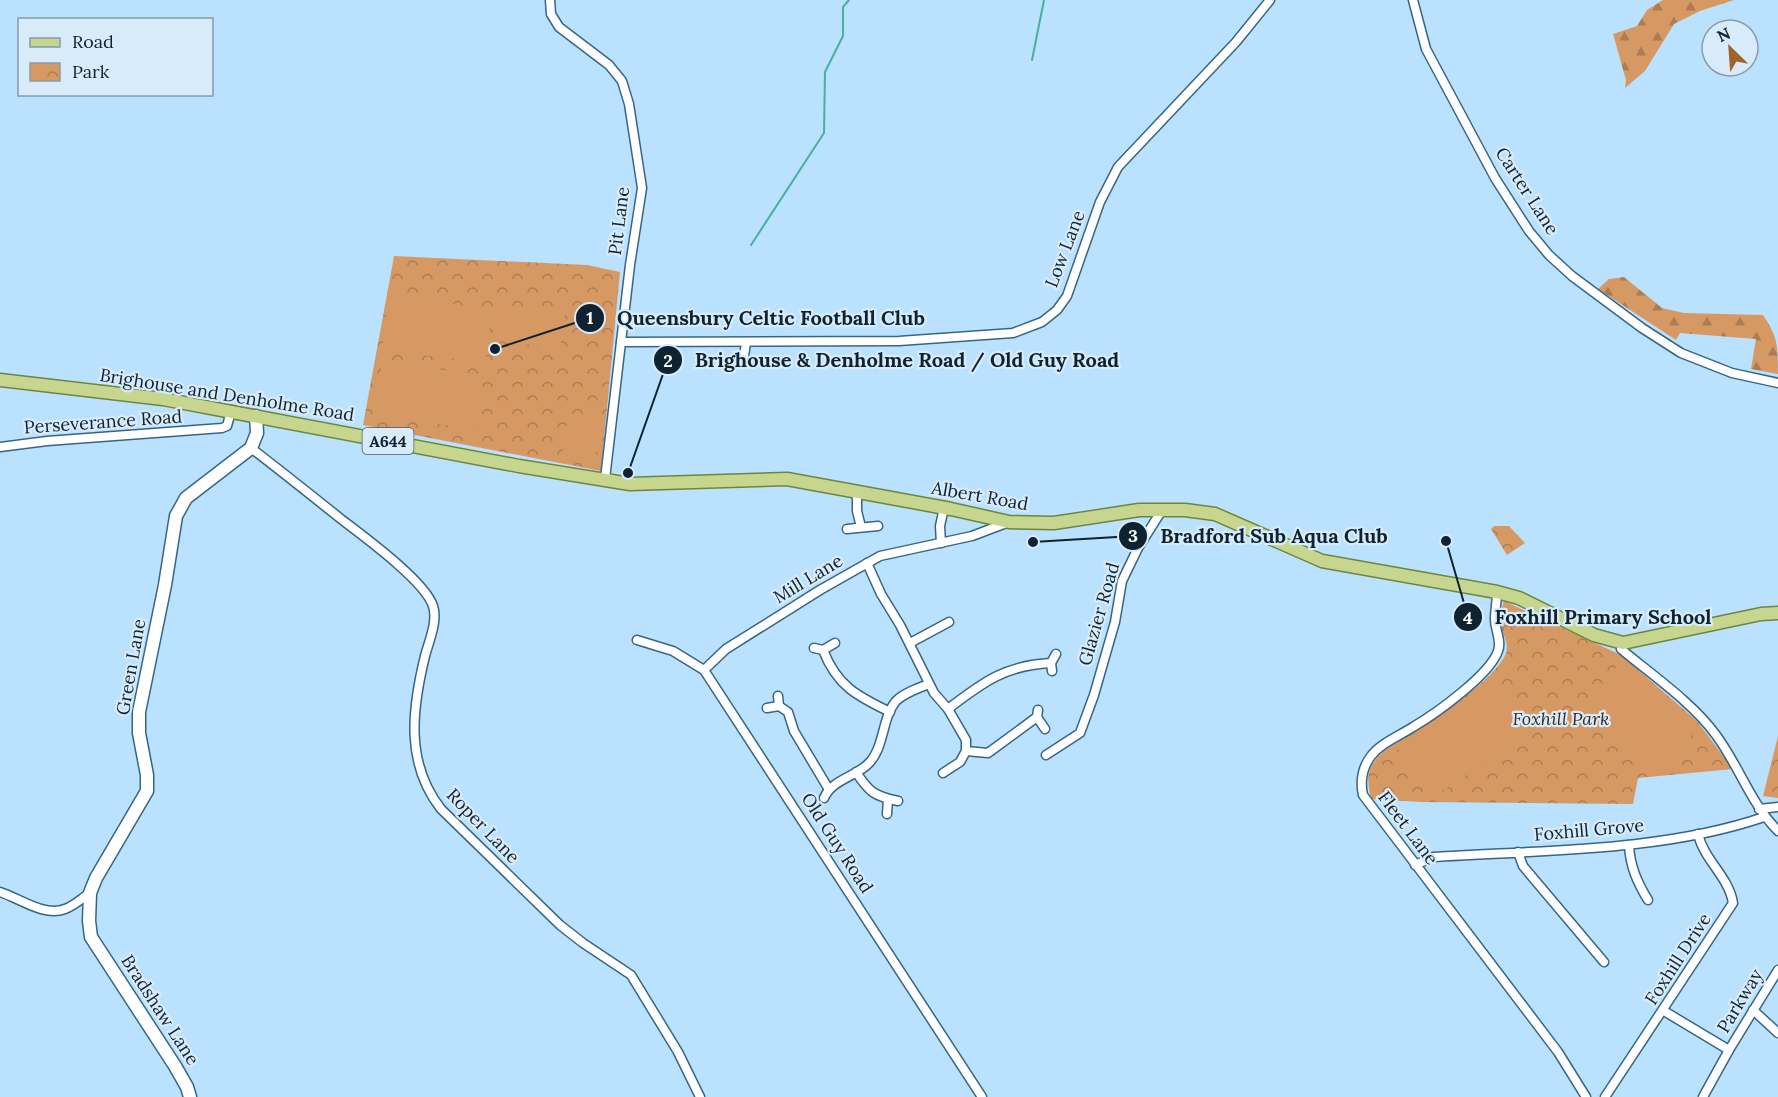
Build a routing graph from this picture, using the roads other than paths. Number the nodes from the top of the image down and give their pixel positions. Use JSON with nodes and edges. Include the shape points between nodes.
{"nodes":[{"id":1,"x":550,"y":0,"type":"edge"},
{"id":2,"x":1270,"y":0,"type":"edge"},
{"id":3,"x":1413,"y":0,"type":"edge"},
{"id":4,"x":621,"y":342,"type":"junction"},
{"id":5,"x":746,"y":343,"type":"junction"},
{"id":6,"x":744,"y":356,"type":"dead end"},
{"id":7,"x":0,"y":380,"type":"edge"},
{"id":8,"x":1778,"y":382,"type":"edge"},
{"id":9,"x":231,"y":411,"type":"junction"},
{"id":10,"x":256,"y":416,"type":"junction"},
{"id":11,"x":0,"y":447,"type":"edge"},
{"id":12,"x":251,"y":448,"type":"junction"},
{"id":13,"x":519,"y":466,"type":"joint"},
{"id":14,"x":605,"y":479,"type":"junction"},
{"id":15,"x":857,"y":492,"type":"junction"},
{"id":16,"x":944,"y":508,"type":"junction"},
{"id":17,"x":1162,"y":510,"type":"junction"},
{"id":18,"x":1009,"y":522,"type":"junction"},
{"id":19,"x":878,"y":526,"type":"dead end"},
{"id":20,"x":861,"y":527,"type":"junction"},
{"id":21,"x":847,"y":529,"type":"dead end"},
{"id":22,"x":941,"y":543,"type":"junction"},
{"id":23,"x":867,"y":563,"type":"junction"},
{"id":24,"x":1497,"y":592,"type":"junction"},
{"id":25,"x":1778,"y":614,"type":"edge"},
{"id":26,"x":948,"y":622,"type":"dead end"},
{"id":27,"x":637,"y":640,"type":"dead end"},
{"id":28,"x":834,"y":643,"type":"dead end"},
{"id":29,"x":910,"y":643,"type":"junction"},
{"id":30,"x":1623,"y":643,"type":"junction"},
{"id":31,"x":1056,"y":654,"type":"dead end"},
{"id":32,"x":704,"y":670,"type":"junction"},
{"id":33,"x":929,"y":684,"type":"junction"},
{"id":34,"x":778,"y":696,"type":"dead end"},
{"id":35,"x":779,"y":706,"type":"junction"},
{"id":36,"x":766,"y":708,"type":"dead end"},
{"id":37,"x":948,"y":709,"type":"junction"},
{"id":38,"x":890,"y":712,"type":"junction"},
{"id":39,"x":1045,"y":729,"type":"dead end"},
{"id":40,"x":966,"y":751,"type":"junction"},
{"id":41,"x":1046,"y":754,"type":"dead end"},
{"id":42,"x":946,"y":759,"type":"dead end"},
{"id":43,"x":856,"y":772,"type":"junction"},
{"id":44,"x":828,"y":788,"type":"junction"},
{"id":45,"x":824,"y":798,"type":"dead end"},
{"id":46,"x":888,"y":799,"type":"junction"},
{"id":47,"x":898,"y":801,"type":"dead end"},
{"id":48,"x":1778,"y":807,"type":"edge"},
{"id":49,"x":1762,"y":813,"type":"junction"},
{"id":50,"x":887,"y":814,"type":"dead end"},
{"id":51,"x":1778,"y":831,"type":"edge"},
{"id":52,"x":1698,"y":834,"type":"junction"},
{"id":53,"x":1629,"y":845,"type":"junction"},
{"id":54,"x":1518,"y":852,"type":"junction"},
{"id":55,"x":1415,"y":865,"type":"junction"},
{"id":56,"x":0,"y":892,"type":"edge"},
{"id":57,"x":90,"y":893,"type":"junction"},
{"id":58,"x":1648,"y":900,"type":"dead end"},
{"id":59,"x":95,"y":945,"type":"joint"},
{"id":60,"x":1604,"y":962,"type":"dead end"},
{"id":61,"x":1778,"y":970,"type":"edge"},
{"id":62,"x":1754,"y":1010,"type":"junction"},
{"id":63,"x":1664,"y":1011,"type":"junction"},
{"id":64,"x":1778,"y":1033,"type":"edge"},
{"id":65,"x":1729,"y":1050,"type":"junction"},
{"id":66,"x":190,"y":1097,"type":"edge"},
{"id":67,"x":700,"y":1097,"type":"edge"},
{"id":68,"x":982,"y":1097,"type":"edge"},
{"id":69,"x":1586,"y":1097,"type":"edge"},
{"id":70,"x":1605,"y":1097,"type":"edge"},
{"id":71,"x":1703,"y":1097,"type":"edge"}],
"edges":[{"from":1,"to":4,"type":"street","name":"Pit Lane","via":[[551,14],[559,27],[609,65],[622,81],[629,104],[642,188]]},
{"from":2,"to":5,"type":"street","name":"Low Lane","via":[[1236,42],[1118,167],[1100,202],[1067,296],[1042,322],[1013,333],[967,337]]},
{"from":3,"to":8,"type":"street","name":"Carter Lane","via":[[1426,49],[1495,178],[1549,255],[1642,328],[1681,353],[1732,373]]},
{"from":4,"to":5,"type":"street","name":"Low Lane"},
{"from":4,"to":14,"type":"street","name":"Pit Lane"},
{"from":5,"to":6,"type":"street"},
{"from":7,"to":9,"type":"main road","name":"Brighouse and Denholme Road","number":"A644"},
{"from":9,"to":10,"type":"main road","name":"Brighouse and Denholme Road","number":"A644"},
{"from":9,"to":11,"type":"street","name":"Perseverance Road","via":[[227,426],[222,428]]},
{"from":10,"to":12,"type":"street","via":[[257,433]]},
{"from":10,"to":13,"type":"main road","name":"Brighouse and Denholme Road","number":"A644"},
{"from":12,"to":57,"type":"street","name":"Green Lane","via":[[186,498],[176,516],[139,712],[147,791]]},
{"from":12,"to":67,"type":"street","name":"Roper Lane","via":[[386,554],[424,592],[434,607],[434,621],[418,689],[414,734],[418,769],[426,786],[441,809],[560,925],[631,975],[678,1052]]},
{"from":13,"to":14,"type":"main road","name":"Albert Road","number":"A644"},
{"from":14,"to":15,"type":"main road","name":"Albert Road","number":"A644","via":[[630,484],[787,479]]},
{"from":15,"to":16,"type":"main road","name":"Albert Road","number":"A644"},
{"from":15,"to":20,"type":"street"},
{"from":16,"to":18,"type":"main road","name":"Albert Road","number":"A644"},
{"from":16,"to":22,"type":"street"},
{"from":17,"to":18,"type":"main road","name":"Albert Road","number":"A644","via":[[1054,523]]},
{"from":17,"to":24,"type":"main road","name":"Albert Road","number":"A644","via":[[1215,514],[1322,561]]},
{"from":17,"to":41,"type":"street","name":"Glazier Road","via":[[1122,581],[1115,622],[1080,733]]},
{"from":18,"to":22,"type":"street","name":"Mill Lane"},
{"from":19,"to":20,"type":"street"},
{"from":20,"to":21,"type":"street"},
{"from":22,"to":23,"type":"street","name":"Mill Lane","via":[[880,556]]},
{"from":23,"to":29,"type":"street"},
{"from":23,"to":32,"type":"street","name":"Mill Lane","via":[[726,649]]},
{"from":24,"to":30,"type":"main road","number":"A644","via":[[1519,598],[1594,635]]},
{"from":24,"to":55,"type":"street","name":"Fleet Lane","via":[[1495,621],[1499,642],[1492,662],[1445,705],[1376,751],[1364,770],[1363,795]]},
{"from":25,"to":30,"type":"main road","number":"A644","via":[[1752,615]]},
{"from":26,"to":29,"type":"street"},
{"from":27,"to":32,"type":"street","name":"Old Guy Road","via":[[673,651]]},
{"from":28,"to":38,"type":"street","via":[[819,649],[842,683],[856,695]]},
{"from":29,"to":33,"type":"street"},
{"from":30,"to":49,"type":"street","via":[[1621,649],[1715,733]]},
{"from":31,"to":37,"type":"street","via":[[1052,667],[1033,664],[1003,671]]},
{"from":32,"to":68,"type":"street","name":"Old Guy Road"},
{"from":33,"to":37,"type":"street"},
{"from":33,"to":38,"type":"street","via":[[908,693]]},
{"from":34,"to":35,"type":"street"},
{"from":35,"to":36,"type":"street"},
{"from":35,"to":44,"type":"street","via":[[788,712],[794,731]]},
{"from":37,"to":40,"type":"street","via":[[966,740]]},
{"from":38,"to":43,"type":"street","via":[[873,756]]},
{"from":39,"to":40,"type":"street","via":[[1038,714],[988,753]]},
{"from":40,"to":42,"type":"street","via":[[960,762],[946,771]]},
{"from":43,"to":44,"type":"street"},
{"from":43,"to":46,"type":"street","via":[[867,789]]},
{"from":44,"to":45,"type":"street"},
{"from":46,"to":47,"type":"street"},
{"from":46,"to":50,"type":"street"},
{"from":48,"to":49,"type":"street","name":"Foxhill Grove"},
{"from":49,"to":51,"type":"street"},
{"from":49,"to":52,"type":"street","name":"Foxhill Grove","via":[[1745,824]]},
{"from":52,"to":53,"type":"street","name":"Foxhill Grove"},
{"from":52,"to":63,"type":"street","name":"Foxhill Drive","via":[[1700,844],[1731,891],[1733,903]]},
{"from":53,"to":54,"type":"street","name":"Foxhill Grove"},
{"from":53,"to":58,"type":"street","via":[[1630,862]]},
{"from":54,"to":55,"type":"street","name":"Foxhill Grove","via":[[1433,857]]},
{"from":54,"to":60,"type":"street","via":[[1523,866]]},
{"from":55,"to":69,"type":"street","name":"Fleet Lane","via":[[1558,1052]]},
{"from":56,"to":57,"type":"street","via":[[56,911]]},
{"from":57,"to":59,"type":"street","name":"Green Lane","via":[[89,928]]},
{"from":59,"to":66,"type":"street","name":"Bradshaw Lane","via":[[144,1015]]},
{"from":61,"to":62,"type":"street","name":"Parkway"},
{"from":62,"to":64,"type":"street"},
{"from":62,"to":65,"type":"street","name":"Parkway"},
{"from":63,"to":65,"type":"street"},
{"from":63,"to":70,"type":"street","name":"Foxhill Drive"},
{"from":65,"to":71,"type":"street","name":"Parkway"}]}
